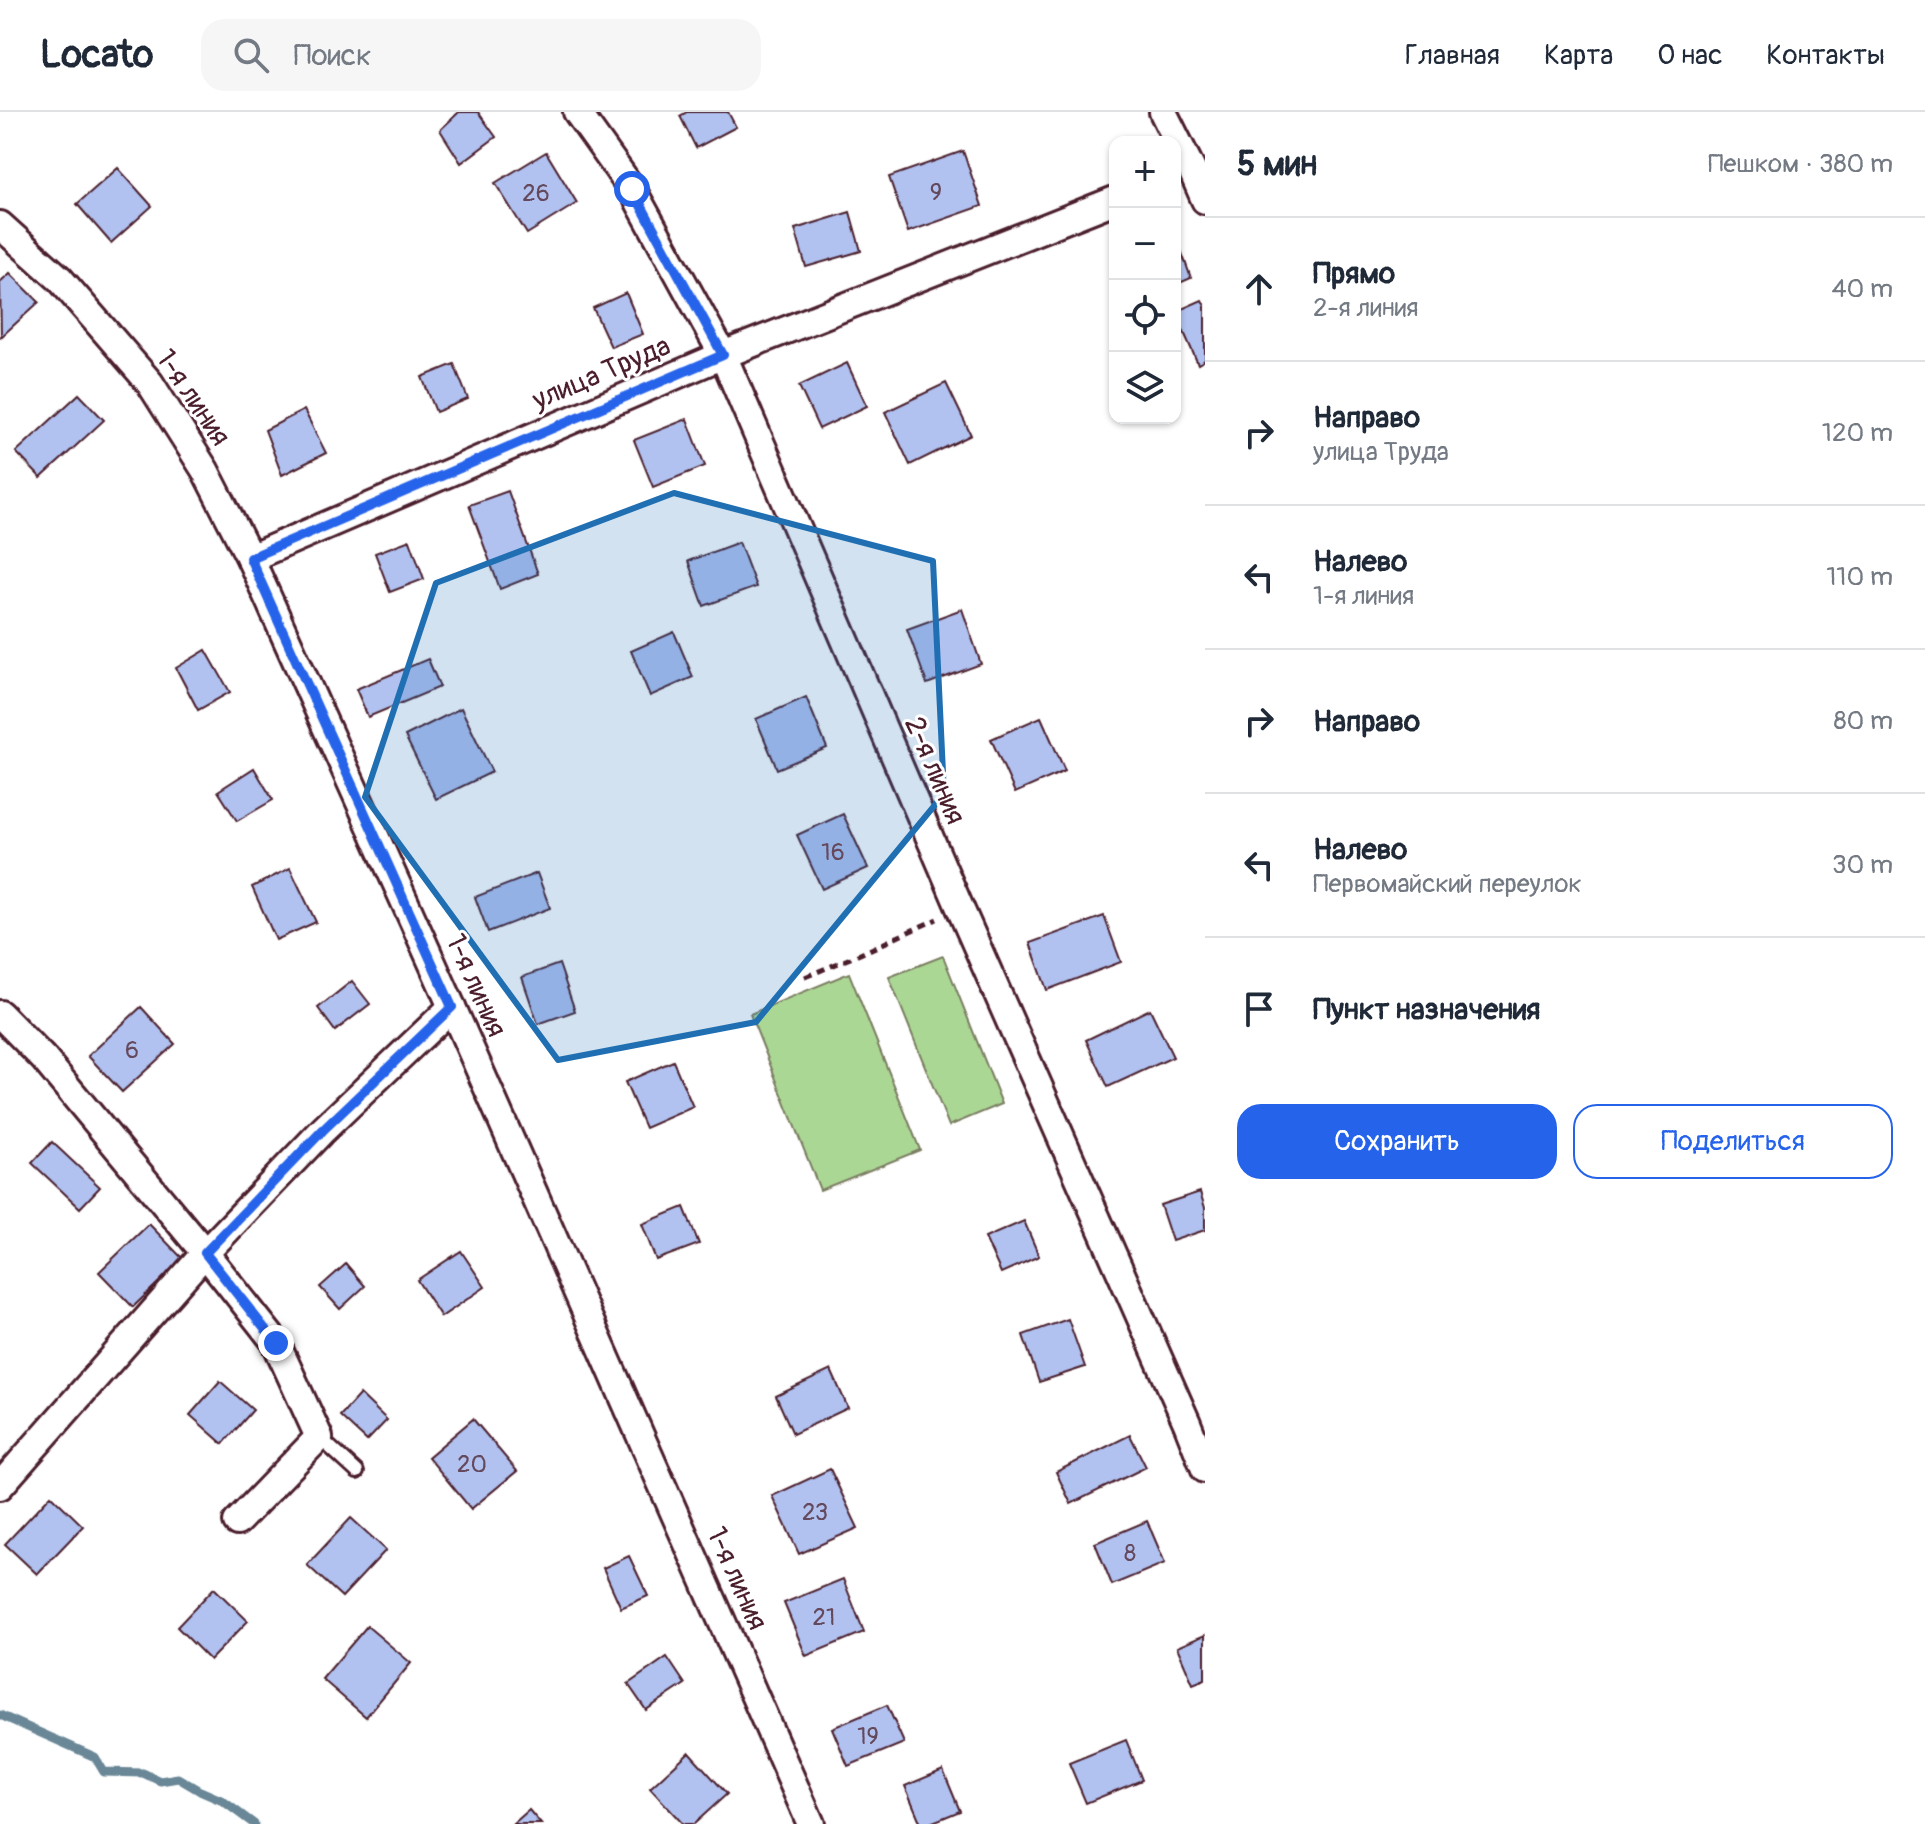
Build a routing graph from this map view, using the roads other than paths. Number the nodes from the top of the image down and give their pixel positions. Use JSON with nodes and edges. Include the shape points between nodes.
{"nodes":[{"id":1,"x":577,"y":112,"type":"edge"},
{"id":2,"x":1163,"y":112,"type":"edge"},
{"id":3,"x":1191,"y":170,"type":"edge"},
{"id":4,"x":1205,"y":200,"type":"edge"},
{"id":5,"x":1109,"y":202,"type":"edge"},
{"id":6,"x":0,"y":225,"type":"edge"},
{"id":7,"x":723,"y":355,"type":"junction"},
{"id":8,"x":250,"y":558,"type":"junction"},
{"id":9,"x":452,"y":1007,"type":"junction"},
{"id":10,"x":0,"y":1014,"type":"edge"},
{"id":11,"x":205,"y":1253,"type":"junction"},
{"id":12,"x":319,"y":1437,"type":"junction"},
{"id":13,"x":1205,"y":1469,"type":"edge"},
{"id":14,"x":357,"y":1472,"type":"dead end"},
{"id":15,"x":0,"y":1486,"type":"edge"},
{"id":16,"x":237,"y":1522,"type":"dead end"},
{"id":17,"x":811,"y":1824,"type":"edge"}],
"edges":[{"from":1,"to":7,"type":"street","name":"2-я линия","via":[[632,189]]},
{"from":2,"to":3,"type":"street"},
{"from":3,"to":4,"type":"street"},
{"from":5,"to":7,"type":"street","name":"улица Труда"},
{"from":6,"to":8,"type":"street","name":"1-я линия","via":[[60,279],[150,383],[205,470]]},
{"from":7,"to":8,"type":"street","name":"улица Труда"},
{"from":7,"to":13,"type":"street","name":"2-я линия"},
{"from":8,"to":9,"type":"street","name":"1-я линия"},
{"from":9,"to":11,"type":"street"},
{"from":9,"to":17,"type":"street","name":"1-я линия"},
{"from":10,"to":11,"type":"street","via":[[44,1059]]},
{"from":11,"to":12,"type":"street","via":[[276,1343]]},
{"from":11,"to":15,"type":"street"},
{"from":12,"to":14,"type":"lane"},
{"from":12,"to":16,"type":"street"}]}
